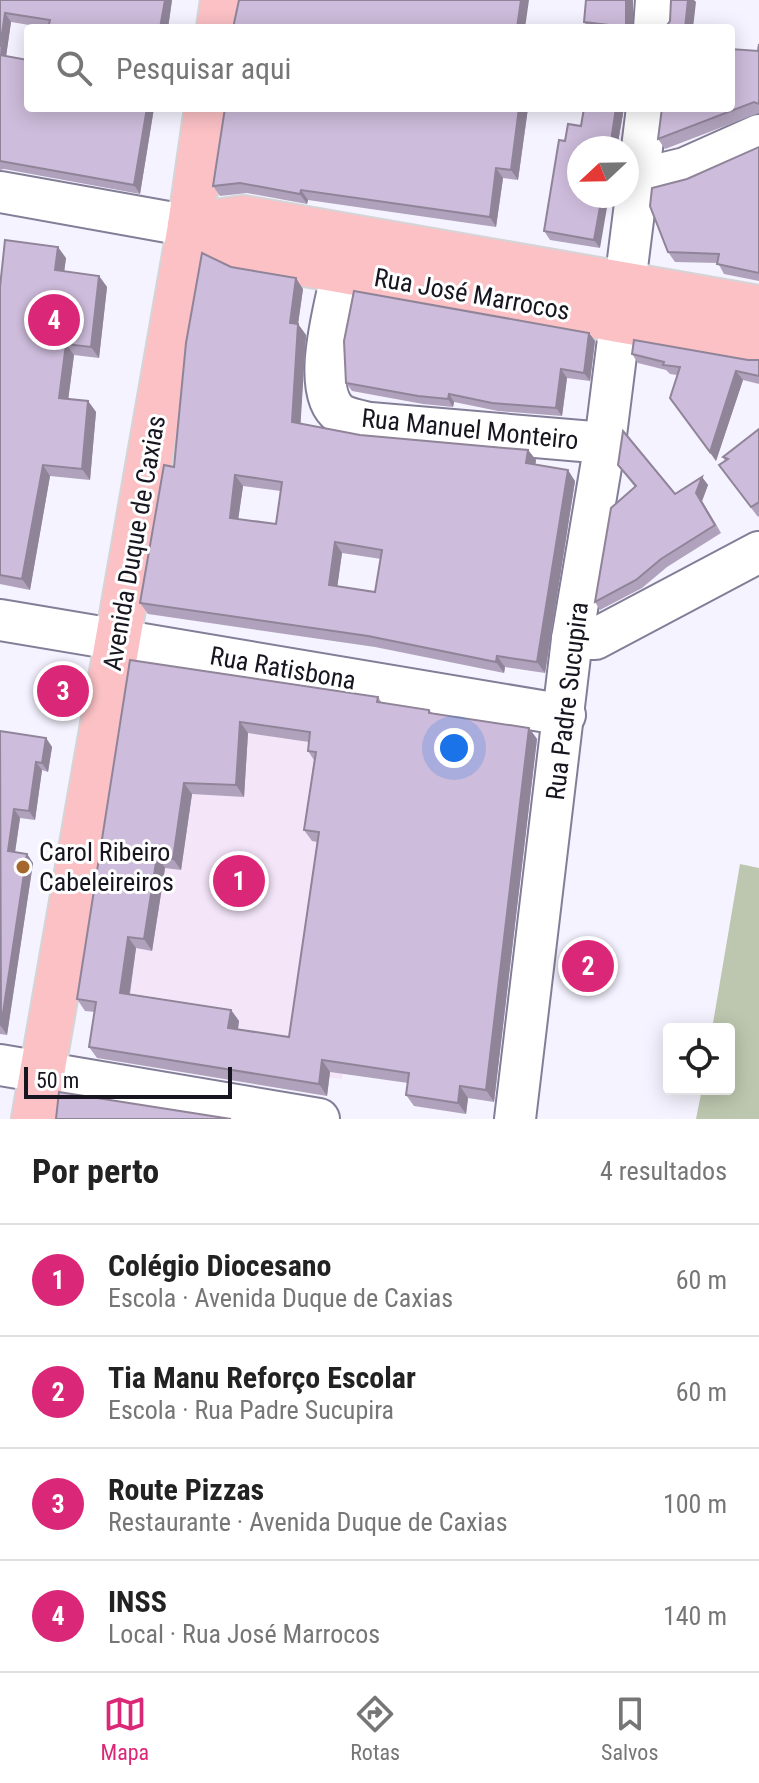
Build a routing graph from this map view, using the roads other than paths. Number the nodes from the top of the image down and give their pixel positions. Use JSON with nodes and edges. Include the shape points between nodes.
{"nodes":[{"id":1,"x":223,"y":0,"type":"edge"},
{"id":2,"x":656,"y":0,"type":"edge"},
{"id":3,"x":220,"y":24,"type":"edge"},
{"id":4,"x":654,"y":24,"type":"edge"},
{"id":5,"x":206,"y":112,"type":"edge"},
{"id":6,"x":647,"y":112,"type":"edge"},
{"id":7,"x":759,"y":135,"type":"edge"},
{"id":8,"x":640,"y":179,"type":"junction"},
{"id":9,"x":0,"y":192,"type":"edge"},
{"id":10,"x":190,"y":226,"type":"junction"},
{"id":11,"x":342,"y":271,"type":"junction"},
{"id":12,"x":622,"y":302,"type":"junction"},
{"id":13,"x":759,"y":308,"type":"edge"},
{"id":14,"x":759,"y":345,"type":"edge"},
{"id":15,"x":605,"y":443,"type":"junction"},
{"id":16,"x":759,"y":552,"type":"edge"},
{"id":17,"x":0,"y":620,"type":"edge"},
{"id":18,"x":572,"y":639,"type":"junction"},
{"id":19,"x":117,"y":640,"type":"junction"},
{"id":20,"x":565,"y":715,"type":"junction"},
{"id":21,"x":0,"y":1065,"type":"edge"},
{"id":22,"x":42,"y":1073,"type":"junction"},
{"id":23,"x":34,"y":1119,"type":"edge"},
{"id":24,"x":319,"y":1119,"type":"edge"},
{"id":25,"x":515,"y":1119,"type":"edge"}],
"edges":[{"from":1,"to":3,"type":"main road"},
{"from":2,"to":4,"type":"street"},
{"from":5,"to":10,"type":"main road","name":"Avenida Duque de Caxias"},
{"from":6,"to":8,"type":"street","name":"Rua Padre Sucupira"},
{"from":7,"to":8,"type":"street","via":[[685,168]]},
{"from":8,"to":12,"type":"street","name":"Rua Padre Sucupira"},
{"from":9,"to":10,"type":"street","name":"Rua José Marrocos"},
{"from":10,"to":11,"type":"main road","name":"Rua José Marrocos","via":[[243,253]]},
{"from":10,"to":12,"type":"main road","name":"Rua José Marrocos","via":[[243,218]]},
{"from":10,"to":19,"type":"main road","name":"Avenida Duque de Caxias"},
{"from":11,"to":12,"type":"main road","name":"Rua José Marrocos"},
{"from":11,"to":15,"type":"street","name":"Rua Manuel Monteiro","via":[[324,374],[328,397],[341,414],[370,423]]},
{"from":12,"to":13,"type":"main road","name":"Rua José Marrocos"},
{"from":12,"to":14,"type":"main road","name":"Rua José Marrocos"},
{"from":12,"to":15,"type":"street","name":"Rua Padre Sucupira"},
{"from":15,"to":18,"type":"street","name":"Rua Padre Sucupira"},
{"from":16,"to":18,"type":"street","via":[[595,639]]},
{"from":17,"to":19,"type":"street","name":"Rua Ratisbona"},
{"from":18,"to":20,"type":"street","name":"Rua Padre Sucupira"},
{"from":19,"to":20,"type":"street","name":"Rua Ratisbona"},
{"from":19,"to":22,"type":"main road","name":"Avenida Duque de Caxias"},
{"from":20,"to":25,"type":"street","name":"Rua Padre Sucupira"},
{"from":21,"to":22,"type":"street"},
{"from":22,"to":23,"type":"main road","name":"Avenida Duque de Caxias"},
{"from":22,"to":24,"type":"street"}]}
